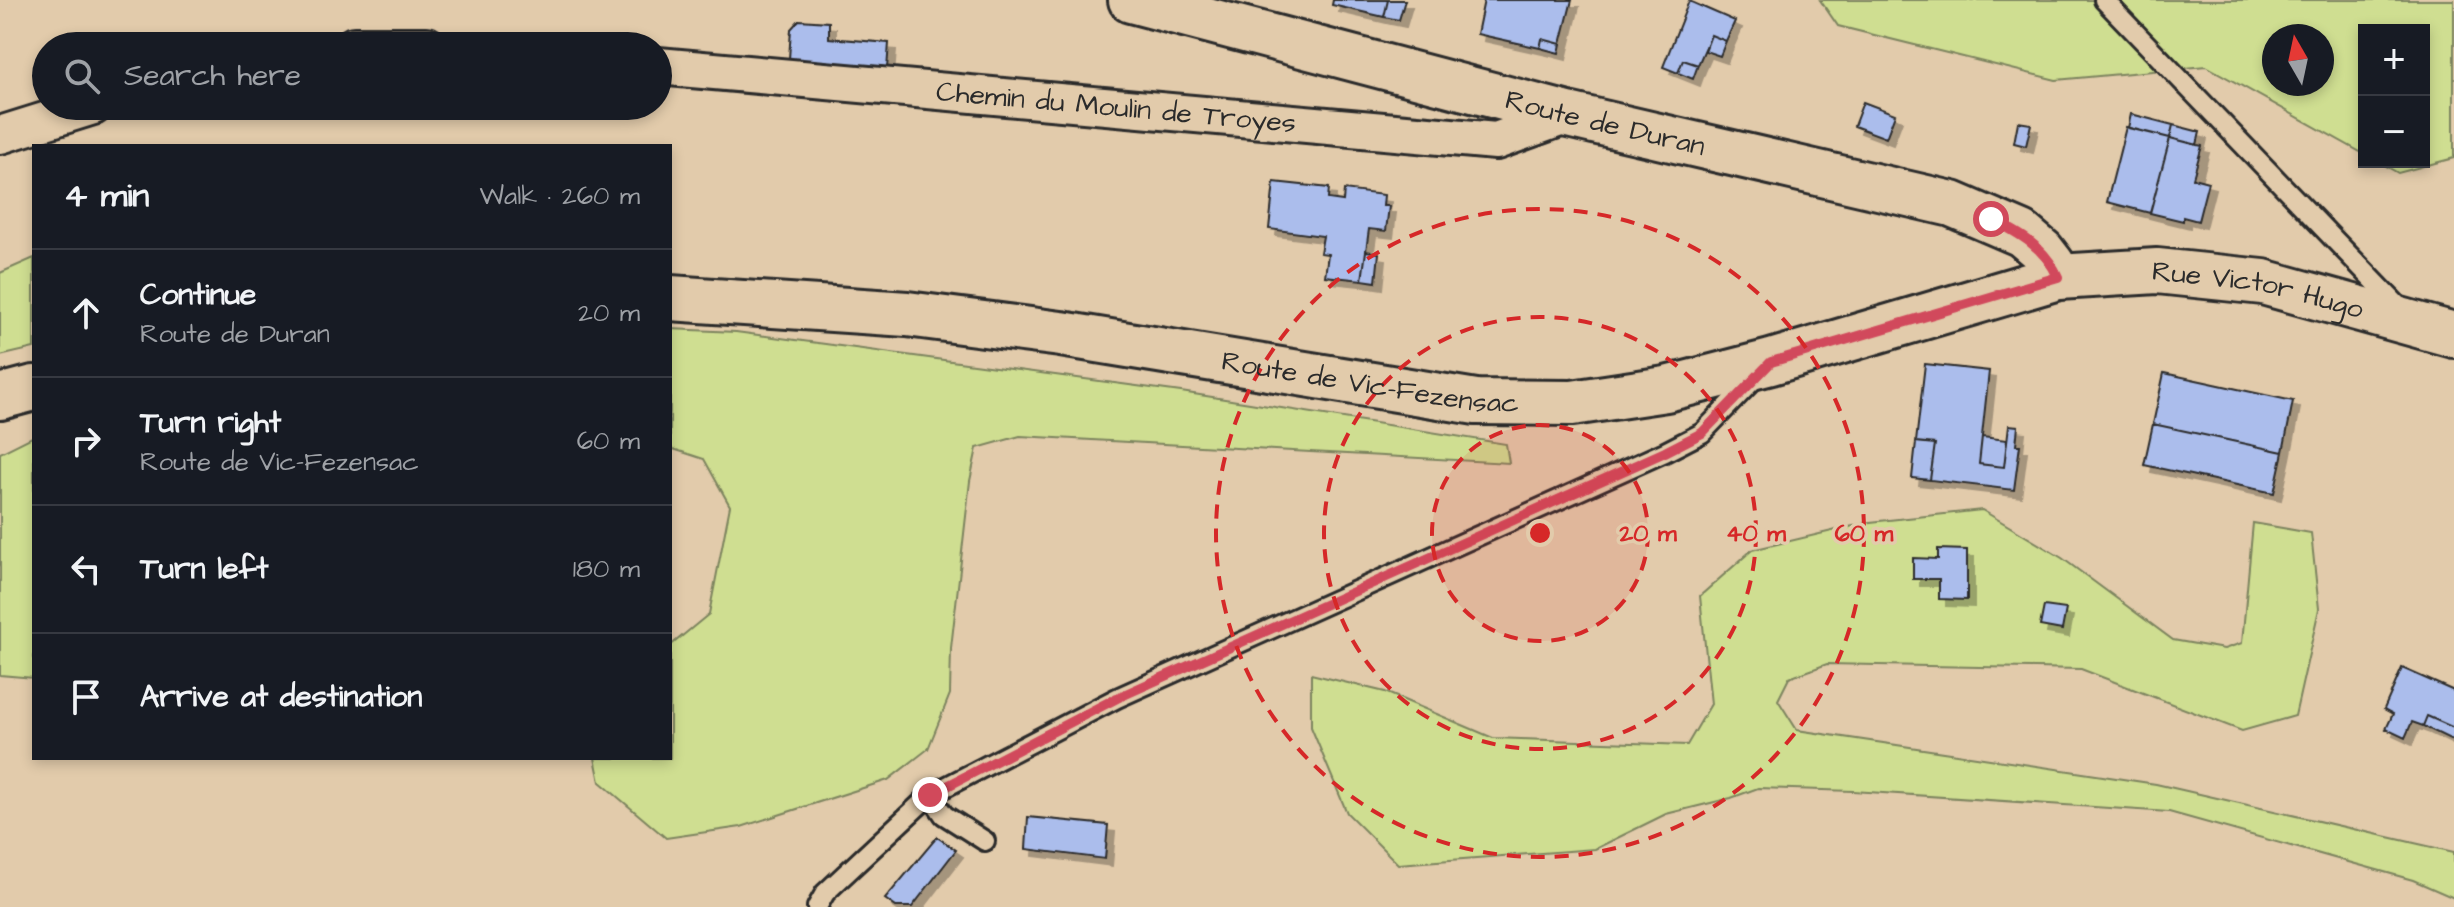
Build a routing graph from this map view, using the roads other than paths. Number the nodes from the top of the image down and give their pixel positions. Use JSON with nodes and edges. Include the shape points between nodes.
{"nodes":[{"id":1,"x":1131,"y":0,"type":"edge"},
{"id":2,"x":2104,"y":0,"type":"edge"},
{"id":3,"x":672,"y":67,"type":"edge"},
{"id":4,"x":1568,"y":115,"type":"junction"},
{"id":5,"x":48,"y":120,"type":"edge"},
{"id":6,"x":0,"y":135,"type":"edge"},
{"id":7,"x":2058,"y":277,"type":"junction"},
{"id":8,"x":672,"y":298,"type":"edge"},
{"id":9,"x":2435,"y":330,"type":"edge"},
{"id":10,"x":1771,"y":362,"type":"junction"},
{"id":11,"x":32,"y":389,"type":"edge"},
{"id":12,"x":0,"y":397,"type":"edge"},
{"id":13,"x":930,"y":795,"type":"junction"},
{"id":14,"x":985,"y":841,"type":"dead end"},
{"id":15,"x":817,"y":907,"type":"edge"}],
"edges":[{"from":1,"to":4,"type":"main road","name":"Route de Duran"},
{"from":2,"to":9,"type":"lane"},
{"from":3,"to":4,"type":"street","name":"Chemin du Moulin de Troyes","via":[[1496,141]]},
{"from":4,"to":7,"type":"main road","name":"Route de Duran","via":[[1952,204],[2022,234],[2042,251]]},
{"from":5,"to":6,"type":"street"},
{"from":7,"to":9,"type":"main road","name":"Rue Victor Hugo","via":[[2157,271],[2263,282]]},
{"from":7,"to":10,"type":"main road","name":"Route de Vic-Fezensac"},
{"from":8,"to":10,"type":"main road","name":"Route de Vic-Fezensac","via":[[907,314],[1476,402],[1572,403],[1666,389]]},
{"from":10,"to":13,"type":"lane","via":[[1702,433],[1117,698]]},
{"from":11,"to":12,"type":"main road"},
{"from":13,"to":14,"type":"lane","via":[[944,815]]},
{"from":13,"to":15,"type":"lane","via":[[825,893]]}]}
